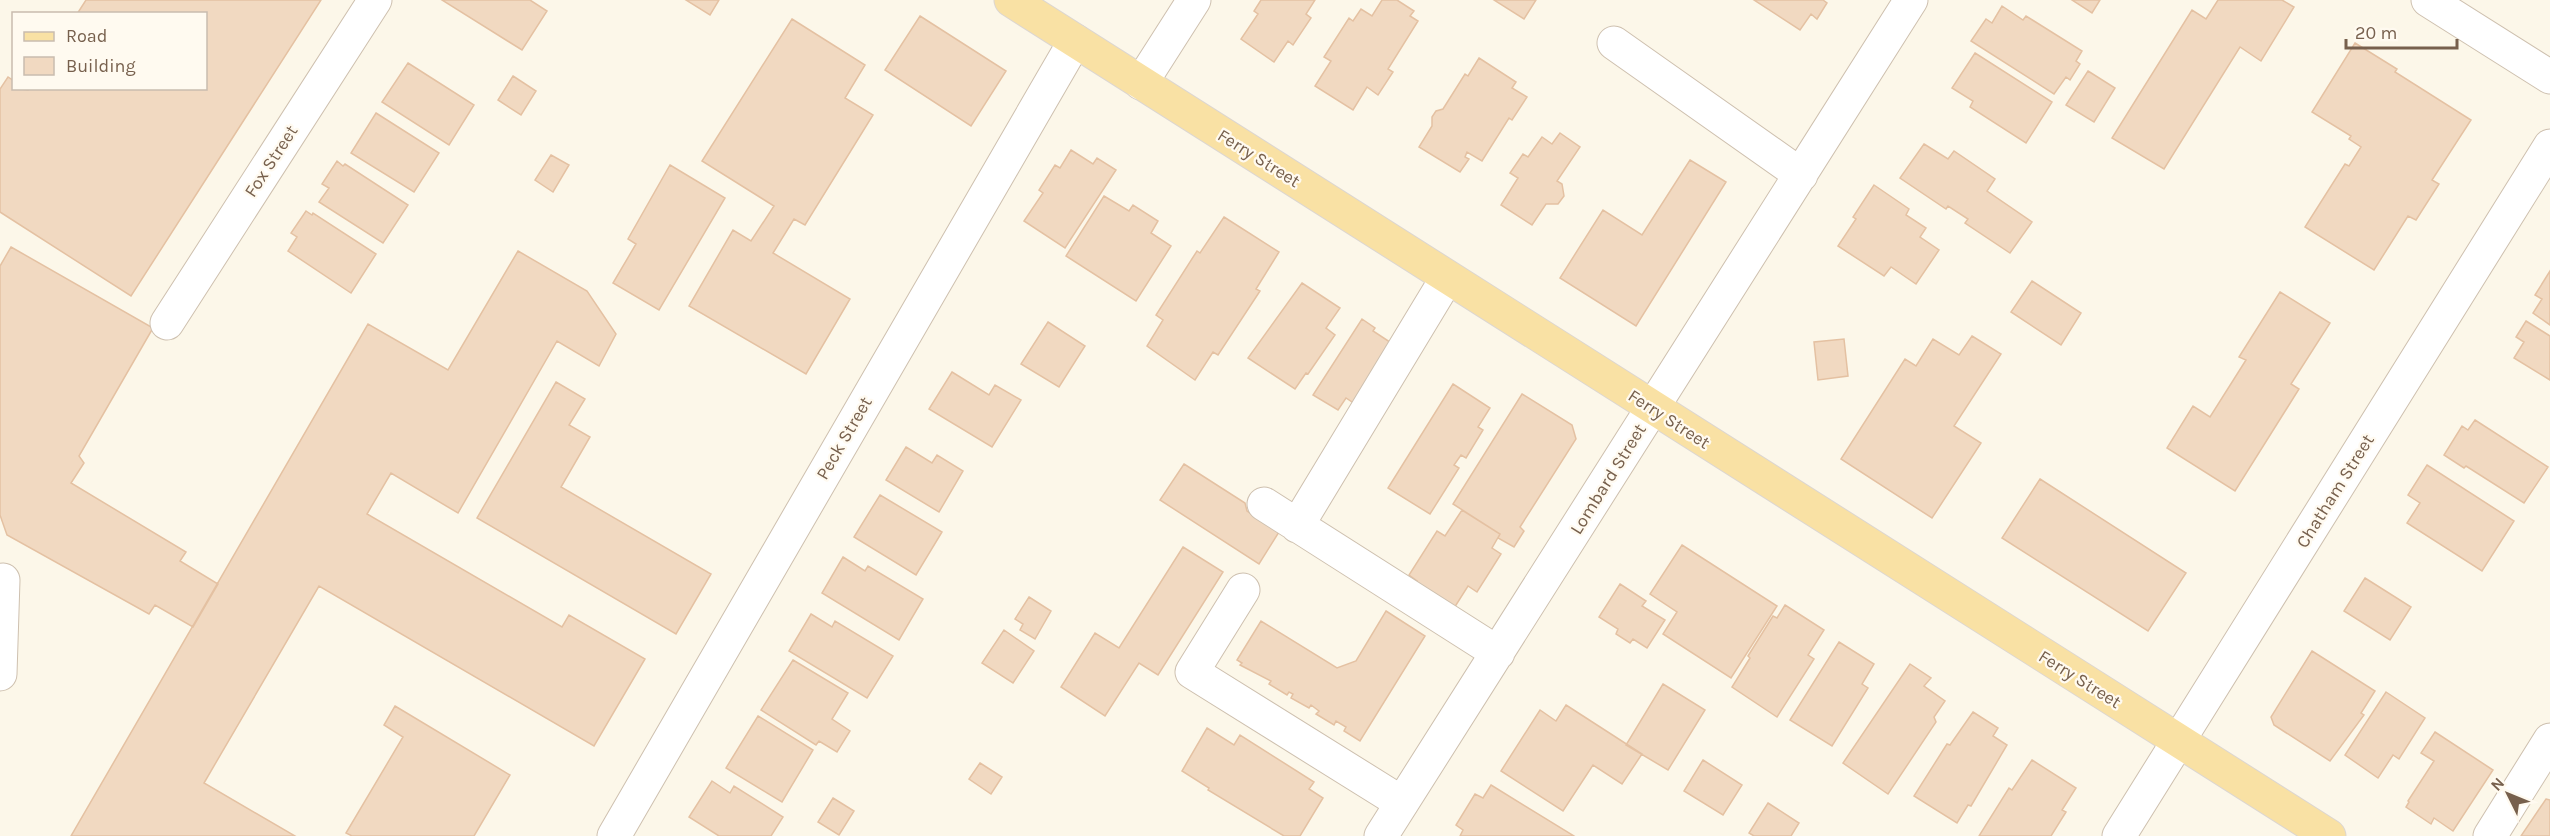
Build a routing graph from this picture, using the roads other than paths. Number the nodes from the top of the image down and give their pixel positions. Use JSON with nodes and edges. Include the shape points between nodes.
{"nodes":[{"id":1,"x":375,"y":0,"type":"edge"},
{"id":2,"x":1011,"y":0,"type":"edge"},
{"id":3,"x":1194,"y":0,"type":"edge"},
{"id":4,"x":1911,"y":0,"type":"edge"},
{"id":5,"x":2428,"y":0,"type":"edge"},
{"id":6,"x":1074,"y":41,"type":"junction"},
{"id":7,"x":1614,"y":43,"type":"dead end"},
{"id":8,"x":2550,"y":77,"type":"edge"},
{"id":9,"x":1141,"y":83,"type":"junction"},
{"id":10,"x":2550,"y":146,"type":"edge"},
{"id":11,"x":1801,"y":175,"type":"junction"},
{"id":12,"x":1447,"y":278,"type":"junction"},
{"id":13,"x":166,"y":322,"type":"dead end"},
{"id":14,"x":1653,"y":409,"type":"junction"},
{"id":15,"x":1264,"y":504,"type":"dead end"},
{"id":16,"x":1297,"y":526,"type":"junction"},
{"id":17,"x":3,"y":580,"type":"dead end"},
{"id":18,"x":1243,"y":590,"type":"dead end"},
{"id":19,"x":1498,"y":653,"type":"junction"},
{"id":20,"x":0,"y":674,"type":"edge"},
{"id":21,"x":2550,"y":740,"type":"edge"},
{"id":22,"x":2179,"y":741,"type":"junction"},
{"id":23,"x":1402,"y":803,"type":"junction"},
{"id":24,"x":614,"y":836,"type":"edge"},
{"id":25,"x":1381,"y":836,"type":"edge"},
{"id":26,"x":2119,"y":836,"type":"edge"},
{"id":27,"x":2329,"y":836,"type":"edge"},
{"id":28,"x":2490,"y":836,"type":"edge"}],
"edges":[{"from":1,"to":13,"type":"street","name":"Fox Street"},
{"from":2,"to":6,"type":"main road","name":"Ferry Street"},
{"from":3,"to":9,"type":"street"},
{"from":4,"to":11,"type":"street","name":"Lombard Street"},
{"from":5,"to":8,"type":"street"},
{"from":6,"to":9,"type":"main road","name":"Ferry Street"},
{"from":6,"to":24,"type":"street","name":"Peck Street"},
{"from":7,"to":11,"type":"street"},
{"from":9,"to":12,"type":"main road","name":"Ferry Street"},
{"from":10,"to":22,"type":"street","name":"Chatham Street"},
{"from":11,"to":14,"type":"street","name":"Lombard Street"},
{"from":12,"to":14,"type":"main road","name":"Ferry Street"},
{"from":12,"to":16,"type":"street"},
{"from":14,"to":19,"type":"street","name":"Lombard Street"},
{"from":14,"to":22,"type":"main road","name":"Ferry Street"},
{"from":15,"to":16,"type":"street"},
{"from":16,"to":19,"type":"street"},
{"from":17,"to":20,"type":"street"},
{"from":18,"to":23,"type":"street","via":[[1192,672]]},
{"from":19,"to":23,"type":"street","name":"Lombard Street"},
{"from":21,"to":28,"type":"street"},
{"from":22,"to":26,"type":"street","name":"Chatham Street"},
{"from":22,"to":27,"type":"main road","name":"Ferry Street"},
{"from":23,"to":25,"type":"street","name":"Lombard Street"}]}
